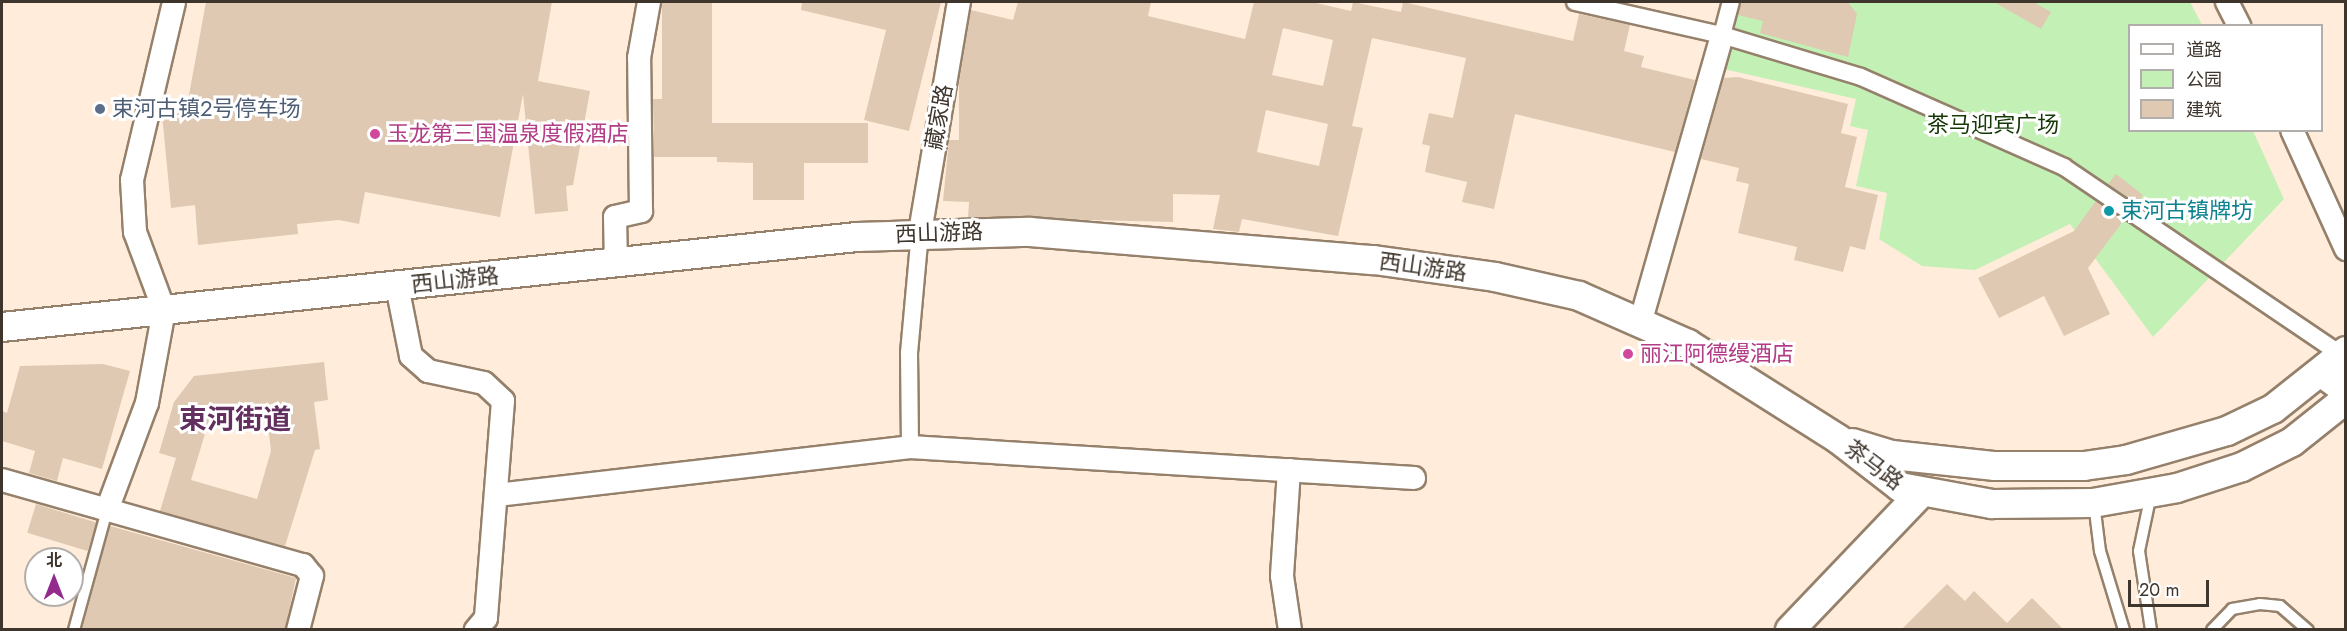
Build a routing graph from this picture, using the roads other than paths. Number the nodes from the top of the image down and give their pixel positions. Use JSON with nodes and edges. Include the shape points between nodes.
{"nodes":[{"id":1,"x":174,"y":2,"type":"edge"},
{"id":2,"x":649,"y":2,"type":"edge"},
{"id":3,"x":959,"y":2,"type":"edge"},
{"id":4,"x":1575,"y":2,"type":"edge"},
{"id":5,"x":1731,"y":2,"type":"edge"},
{"id":6,"x":2228,"y":2,"type":"edge"},
{"id":7,"x":2238,"y":24,"type":"edge"},
{"id":8,"x":1722,"y":35,"type":"junction"},
{"id":9,"x":2293,"y":132,"type":"edge"},
{"id":10,"x":920,"y":232,"type":"junction"},
{"id":11,"x":2346,"y":249,"type":"edge"},
{"id":12,"x":616,"y":264,"type":"junction"},
{"id":13,"x":397,"y":286,"type":"junction"},
{"id":14,"x":164,"y":310,"type":"junction"},
{"id":15,"x":1641,"y":320,"type":"junction"},
{"id":16,"x":2,"y":327,"type":"edge"},
{"id":17,"x":2339,"y":366,"type":"edge"},
{"id":18,"x":2346,"y":399,"type":"edge"},
{"id":19,"x":1838,"y":440,"type":"junction"},
{"id":20,"x":910,"y":447,"type":"junction"},
{"id":21,"x":1289,"y":470,"type":"junction"},
{"id":22,"x":1414,"y":478,"type":"dead end"},
{"id":23,"x":2,"y":480,"type":"edge"},
{"id":24,"x":1920,"y":494,"type":"junction"},
{"id":25,"x":2152,"y":494,"type":"junction"},
{"id":26,"x":497,"y":495,"type":"junction"},
{"id":27,"x":2093,"y":503,"type":"junction"},
{"id":28,"x":107,"y":510,"type":"junction"},
{"id":29,"x":74,"y":630,"type":"edge"},
{"id":30,"x":298,"y":630,"type":"edge"},
{"id":31,"x":476,"y":630,"type":"edge"},
{"id":32,"x":1290,"y":630,"type":"edge"},
{"id":33,"x":1790,"y":630,"type":"edge"},
{"id":34,"x":2124,"y":630,"type":"edge"},
{"id":35,"x":2151,"y":630,"type":"edge"},
{"id":36,"x":2212,"y":630,"type":"edge"},
{"id":37,"x":2308,"y":630,"type":"edge"}],
"edges":[{"from":1,"to":14,"type":"street","via":[[132,180],[135,232]]},
{"from":2,"to":12,"type":"street","via":[[639,58],[640,211],[615,217]]},
{"from":3,"to":10,"type":"street","name":"藏家路"},
{"from":4,"to":8,"type":"street"},
{"from":5,"to":8,"type":"street"},
{"from":6,"to":7,"type":"street"},
{"from":8,"to":15,"type":"street"},
{"from":8,"to":17,"type":"street","via":[[1861,77],[2064,167]]},
{"from":9,"to":11,"type":"street"},
{"from":10,"to":12,"type":"street","name":"西山游路"},
{"from":10,"to":15,"type":"street","name":"西山游路","via":[[1030,232],[1374,260],[1537,285]]},
{"from":10,"to":20,"type":"street","via":[[909,353]]},
{"from":12,"to":13,"type":"street","name":"西山游路"},
{"from":13,"to":14,"type":"street","name":"西山游路"},
{"from":13,"to":26,"type":"street","via":[[405,344],[411,356],[428,370],[484,382],[503,401]]},
{"from":14,"to":16,"type":"street","name":"西山游路"},
{"from":14,"to":28,"type":"street","via":[[147,403]]},
{"from":15,"to":19,"type":"street","name":"西山游路"},
{"from":17,"to":19,"type":"street","name":"茶马路","via":[[2273,409],[2227,431],[2115,462],[1995,466],[1892,455]]},
{"from":18,"to":25,"type":"street","name":"茶马路","via":[[2319,424],[2272,452],[2242,466]]},
{"from":19,"to":24,"type":"street","name":"茶马路","via":[[1900,488]]},
{"from":20,"to":21,"type":"street"},
{"from":20,"to":26,"type":"street"},
{"from":21,"to":22,"type":"street"},
{"from":21,"to":32,"type":"street","via":[[1281,576]]},
{"from":23,"to":28,"type":"street"},
{"from":24,"to":27,"type":"street","name":"茶马路","via":[[1992,504]]},
{"from":24,"to":33,"type":"street"},
{"from":25,"to":27,"type":"street","name":"茶马路"},
{"from":25,"to":35,"type":"lane","via":[[2139,551]]},
{"from":26,"to":31,"type":"street","via":[[486,618]]},
{"from":27,"to":34,"type":"lane","via":[[2100,551]]},
{"from":28,"to":29,"type":"lane"},
{"from":28,"to":30,"type":"street","via":[[303,565],[312,576]]},
{"from":36,"to":37,"type":"lane","via":[[2232,609],[2260,603],[2280,606]]}]}
